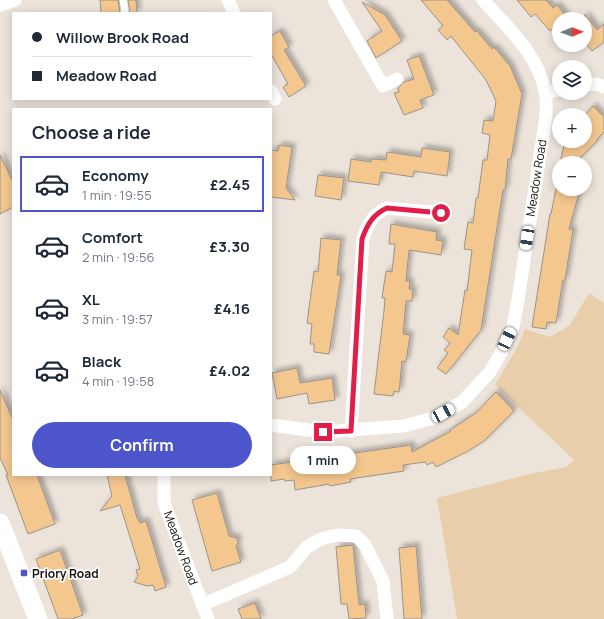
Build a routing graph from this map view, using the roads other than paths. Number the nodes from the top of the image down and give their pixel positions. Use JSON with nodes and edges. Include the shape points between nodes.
{"nodes":[{"id":1,"x":123,"y":0,"type":"edge"},
{"id":2,"x":228,"y":0,"type":"edge"},
{"id":3,"x":334,"y":0,"type":"edge"},
{"id":4,"x":483,"y":0,"type":"edge"},
{"id":5,"x":125,"y":12,"type":"edge"},
{"id":6,"x":234,"y":12,"type":"edge"},
{"id":7,"x":397,"y":78,"type":"dead end"},
{"id":8,"x":592,"y":84,"type":"edge"},
{"id":9,"x":604,"y":87,"type":"edge"},
{"id":10,"x":552,"y":92,"type":"edge"},
{"id":11,"x":546,"y":93,"type":"junction"},
{"id":12,"x":441,"y":213,"type":"dead end"},
{"id":13,"x":272,"y":424,"type":"edge"},
{"id":14,"x":351,"y":431,"type":"junction"},
{"id":15,"x":164,"y":476,"type":"edge"},
{"id":16,"x":0,"y":523,"type":"edge"},
{"id":17,"x":202,"y":605,"type":"junction"},
{"id":18,"x":38,"y":619,"type":"edge"},
{"id":19,"x":208,"y":619,"type":"edge"},
{"id":20,"x":387,"y":619,"type":"edge"}],
"edges":[{"from":1,"to":5,"type":"lane"},
{"from":2,"to":6,"type":"street"},
{"from":3,"to":7,"type":"street","via":[[383,86]]},
{"from":4,"to":11,"type":"street","name":"Meadow Road","via":[[535,62]]},
{"from":8,"to":9,"type":"street"},
{"from":10,"to":11,"type":"street"},
{"from":11,"to":14,"type":"street","name":"Meadow Road","via":[[546,116],[513,327],[490,372],[462,402],[434,418],[404,426]]},
{"from":12,"to":14,"type":"street","via":[[387,208],[373,217],[366,227],[362,239]]},
{"from":13,"to":14,"type":"street","name":"Meadow Road","via":[[323,432]]},
{"from":15,"to":17,"type":"street","name":"Meadow Road","via":[[165,506]]},
{"from":16,"to":18,"type":"street"},
{"from":17,"to":19,"type":"street","name":"Meadow Road"},
{"from":17,"to":20,"type":"street","via":[[290,567],[306,547],[321,539],[337,535],[356,536],[365,545],[383,581]]}]}
